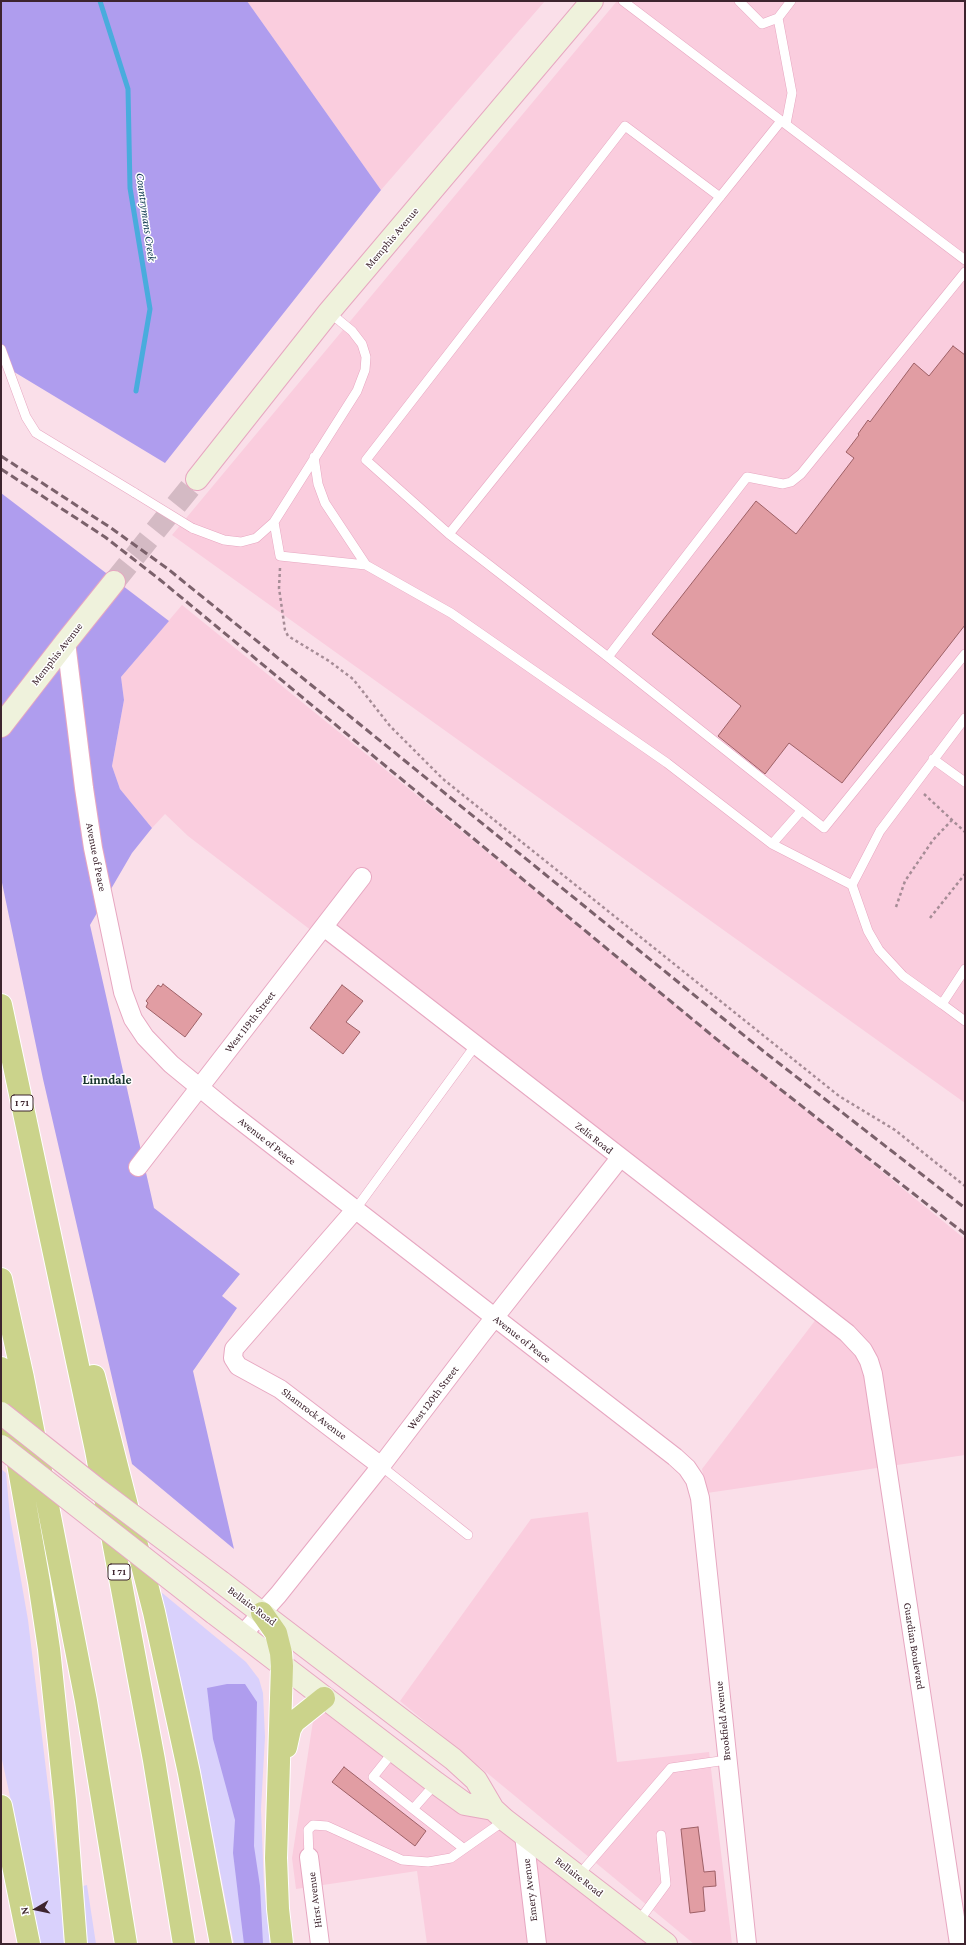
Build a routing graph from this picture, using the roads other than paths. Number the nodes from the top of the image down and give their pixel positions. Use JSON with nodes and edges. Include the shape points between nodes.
{"nodes":[{"id":1,"x":592,"y":1,"type":"edge"},
{"id":2,"x":623,"y":1,"type":"edge"},
{"id":3,"x":738,"y":1,"type":"edge"},
{"id":4,"x":791,"y":1,"type":"edge"},
{"id":5,"x":778,"y":18,"type":"junction"},
{"id":6,"x":784,"y":122,"type":"junction"},
{"id":7,"x":720,"y":197,"type":"junction"},
{"id":8,"x":965,"y":260,"type":"edge"},
{"id":9,"x":965,"y":272,"type":"edge"},
{"id":10,"x":329,"y":312,"type":"junction"},
{"id":11,"x":1,"y":349,"type":"edge"},
{"id":12,"x":314,"y":457,"type":"junction"},
{"id":13,"x":197,"y":479,"type":"tunnel mouth"},
{"id":14,"x":274,"y":522,"type":"junction"},
{"id":15,"x":449,"y":534,"type":"junction"},
{"id":16,"x":366,"y":565,"type":"junction"},
{"id":17,"x":114,"y":582,"type":"tunnel mouth"},
{"id":18,"x":66,"y":642,"type":"junction"},
{"id":19,"x":965,"y":654,"type":"edge"},
{"id":20,"x":608,"y":658,"type":"junction"},
{"id":21,"x":965,"y":718,"type":"edge"},
{"id":22,"x":1,"y":726,"type":"edge"},
{"id":23,"x":932,"y":759,"type":"junction"},
{"id":24,"x":965,"y":782,"type":"edge"},
{"id":25,"x":802,"y":811,"type":"junction"},
{"id":26,"x":772,"y":844,"type":"junction"},
{"id":27,"x":362,"y":877,"type":"dead end"},
{"id":28,"x":852,"y":885,"type":"junction"},
{"id":29,"x":324,"y":927,"type":"junction"},
{"id":30,"x":965,"y":969,"type":"edge"},
{"id":31,"x":942,"y":1004,"type":"junction"},
{"id":32,"x":1,"y":1005,"type":"edge"},
{"id":33,"x":965,"y":1021,"type":"edge"},
{"id":34,"x":475,"y":1046,"type":"junction"},
{"id":35,"x":199,"y":1087,"type":"junction"},
{"id":36,"x":620,"y":1158,"type":"junction"},
{"id":37,"x":138,"y":1167,"type":"dead end"},
{"id":38,"x":44,"y":1202,"type":"junction"},
{"id":39,"x":355,"y":1210,"type":"junction"},
{"id":40,"x":1,"y":1279,"type":"edge"},
{"id":41,"x":494,"y":1318,"type":"junction"},
{"id":42,"x":863,"y":1350,"type":"joint"},
{"id":43,"x":1,"y":1368,"type":"edge"},
{"id":44,"x":1,"y":1413,"type":"edge"},
{"id":45,"x":1,"y":1446,"type":"edge"},
{"id":46,"x":381,"y":1466,"type":"junction"},
{"id":47,"x":700,"y":1498,"type":"joint"},
{"id":48,"x":468,"y":1536,"type":"dead end"},
{"id":49,"x":262,"y":1613,"type":"junction"},
{"id":50,"x":242,"y":1635,"type":"junction"},
{"id":51,"x":282,"y":1666,"type":"junction"},
{"id":52,"x":324,"y":1698,"type":"junction"},
{"id":53,"x":394,"y":1752,"type":"junction"},
{"id":54,"x":727,"y":1760,"type":"junction"},
{"id":55,"x":436,"y":1783,"type":"junction"},
{"id":56,"x":278,"y":1790,"type":"junction"},
{"id":57,"x":1,"y":1806,"type":"edge"},
{"id":58,"x":413,"y":1809,"type":"junction"},
{"id":59,"x":499,"y":1814,"type":"junction"},
{"id":60,"x":661,"y":1834,"type":"dead end"},
{"id":61,"x":524,"y":1835,"type":"junction"},
{"id":62,"x":463,"y":1848,"type":"junction"},
{"id":63,"x":309,"y":1856,"type":"joint"},
{"id":64,"x":578,"y":1876,"type":"junction"},
{"id":65,"x":638,"y":1922,"type":"junction"},
{"id":66,"x":29,"y":1944,"type":"edge"},
{"id":67,"x":76,"y":1944,"type":"edge"},
{"id":68,"x":126,"y":1944,"type":"edge"},
{"id":69,"x":184,"y":1944,"type":"edge"},
{"id":70,"x":221,"y":1944,"type":"edge"},
{"id":71,"x":282,"y":1944,"type":"edge"},
{"id":72,"x":320,"y":1944,"type":"edge"},
{"id":73,"x":537,"y":1944,"type":"edge"},
{"id":74,"x":666,"y":1944,"type":"edge"},
{"id":75,"x":747,"y":1944,"type":"edge"},
{"id":76,"x":959,"y":1944,"type":"edge"}],
"edges":[{"from":1,"to":10,"type":"street","name":"Memphis Avenue"},
{"from":2,"to":6,"type":"lane"},
{"from":3,"to":5,"type":"lane","via":[[762,24]]},
{"from":4,"to":5,"type":"lane"},
{"from":5,"to":6,"type":"lane","via":[[792,93]]},
{"from":6,"to":7,"type":"lane"},
{"from":6,"to":8,"type":"lane"},
{"from":7,"to":15,"type":"lane"},
{"from":7,"to":15,"type":"lane","via":[[625,126],[366,460]]},
{"from":9,"to":20,"type":"lane","via":[[801,474],[784,484],[747,477]]},
{"from":10,"to":12,"type":"lane","via":[[352,331],[362,344],[366,357],[365,370],[357,391]]},
{"from":10,"to":13,"type":"street","name":"Memphis Avenue"},
{"from":11,"to":14,"type":"lane","bridge":true,"via":[[26,417],[36,433],[192,528],[224,540],[240,542],[256,538]]},
{"from":12,"to":14,"type":"lane"},
{"from":12,"to":16,"type":"lane","via":[[318,484],[325,503]]},
{"from":14,"to":16,"type":"lane","via":[[280,556]]},
{"from":15,"to":20,"type":"lane"},
{"from":16,"to":26,"type":"lane","via":[[451,613],[667,763]]},
{"from":17,"to":18,"type":"street","name":"Memphis Avenue"},
{"from":18,"to":22,"type":"street","name":"Memphis Avenue"},
{"from":18,"to":35,"type":"street","name":"Avenue of Peace","via":[[88,817],[126,1000],[133,1019],[151,1045]]},
{"from":19,"to":25,"type":"lane","via":[[824,828]]},
{"from":20,"to":25,"type":"lane"},
{"from":21,"to":23,"type":"lane"},
{"from":23,"to":24,"type":"lane"},
{"from":23,"to":28,"type":"lane","via":[[880,830]]},
{"from":25,"to":26,"type":"lane"},
{"from":26,"to":28,"type":"lane"},
{"from":27,"to":29,"type":"street","name":"West 119th Street"},
{"from":28,"to":31,"type":"lane","via":[[868,931],[879,950],[903,976]]},
{"from":29,"to":34,"type":"street","name":"Zelis Road"},
{"from":29,"to":35,"type":"street","name":"West 119th Street"},
{"from":30,"to":31,"type":"lane"},
{"from":31,"to":33,"type":"lane"},
{"from":32,"to":38,"type":"highway","number":"I 71"},
{"from":34,"to":36,"type":"street","name":"Zelis Road"},
{"from":34,"to":39,"type":"lane"},
{"from":35,"to":37,"type":"street","name":"West 119th Street"},
{"from":35,"to":39,"type":"street","name":"Avenue of Peace"},
{"from":36,"to":41,"type":"street","name":"West 120th Street"},
{"from":36,"to":42,"type":"street","name":"Zelis Road","via":[[847,1333]]},
{"from":38,"to":69,"type":"highway","number":"I 71","via":[[96,1450],[153,1752]]},
{"from":38,"to":70,"type":"highway","via":[[112,1440],[154,1612],[189,1773]]},
{"from":39,"to":41,"type":"street","name":"Avenue of Peace"},
{"from":39,"to":46,"type":"street","name":"Shamrock Avenue","via":[[234,1349],[234,1358],[238,1366],[280,1389]]},
{"from":40,"to":68,"type":"highway","via":[[23,1378],[86,1701]]},
{"from":41,"to":46,"type":"street","name":"West 120th Street"},
{"from":41,"to":47,"type":"street","name":"Avenue of Peace","via":[[683,1464],[695,1480]]},
{"from":42,"to":76,"type":"street","name":"Guardian Boulevard","via":[[873,1374]]},
{"from":43,"to":67,"type":"highway","via":[[49,1649],[65,1801]]},
{"from":44,"to":49,"type":"street","name":"Bellaire Road","bridge":true},
{"from":45,"to":50,"type":"street","name":"Bellaire Road","bridge":true},
{"from":46,"to":48,"type":"lane","name":"Shamrock Avenue"},
{"from":46,"to":49,"type":"street","name":"West 120th Street"},
{"from":47,"to":54,"type":"street","name":"Brookfield Avenue"},
{"from":49,"to":50,"type":"street","name":"West 120th Street"},
{"from":49,"to":51,"type":"highway","via":[[276,1633]]},
{"from":49,"to":59,"type":"street","name":"Bellaire Road","via":[[453,1758],[476,1780]]},
{"from":50,"to":51,"type":"street","name":"Bellaire Road"},
{"from":51,"to":52,"type":"street","name":"Bellaire Road"},
{"from":51,"to":56,"type":"highway"},
{"from":52,"to":53,"type":"street","name":"Bellaire Road"},
{"from":52,"to":56,"type":"highway","via":[[298,1718],[290,1729]]},
{"from":53,"to":55,"type":"street","name":"Bellaire Road"},
{"from":53,"to":58,"type":"lane","via":[[373,1777]]},
{"from":54,"to":64,"type":"lane","via":[[672,1768]]},
{"from":54,"to":75,"type":"street","name":"Brookfield Avenue"},
{"from":55,"to":58,"type":"lane"},
{"from":55,"to":59,"type":"street","name":"Bellaire Road","via":[[465,1804]]},
{"from":56,"to":71,"type":"highway","via":[[276,1858]]},
{"from":57,"to":66,"type":"highway"},
{"from":58,"to":62,"type":"lane"},
{"from":59,"to":61,"type":"street","name":"Bellaire Road"},
{"from":59,"to":62,"type":"lane"},
{"from":60,"to":65,"type":"lane","via":[[666,1884]]},
{"from":61,"to":64,"type":"street","name":"Bellaire Road"},
{"from":61,"to":73,"type":"street","name":"Emery Avenue"},
{"from":62,"to":63,"type":"lane","via":[[451,1858],[428,1862],[402,1860],[327,1826],[313,1825],[308,1830]]},
{"from":63,"to":72,"type":"street","name":"Hirst Avenue"},
{"from":64,"to":65,"type":"street","name":"Bellaire Road"},
{"from":65,"to":74,"type":"street","name":"Bellaire Road"}]}
